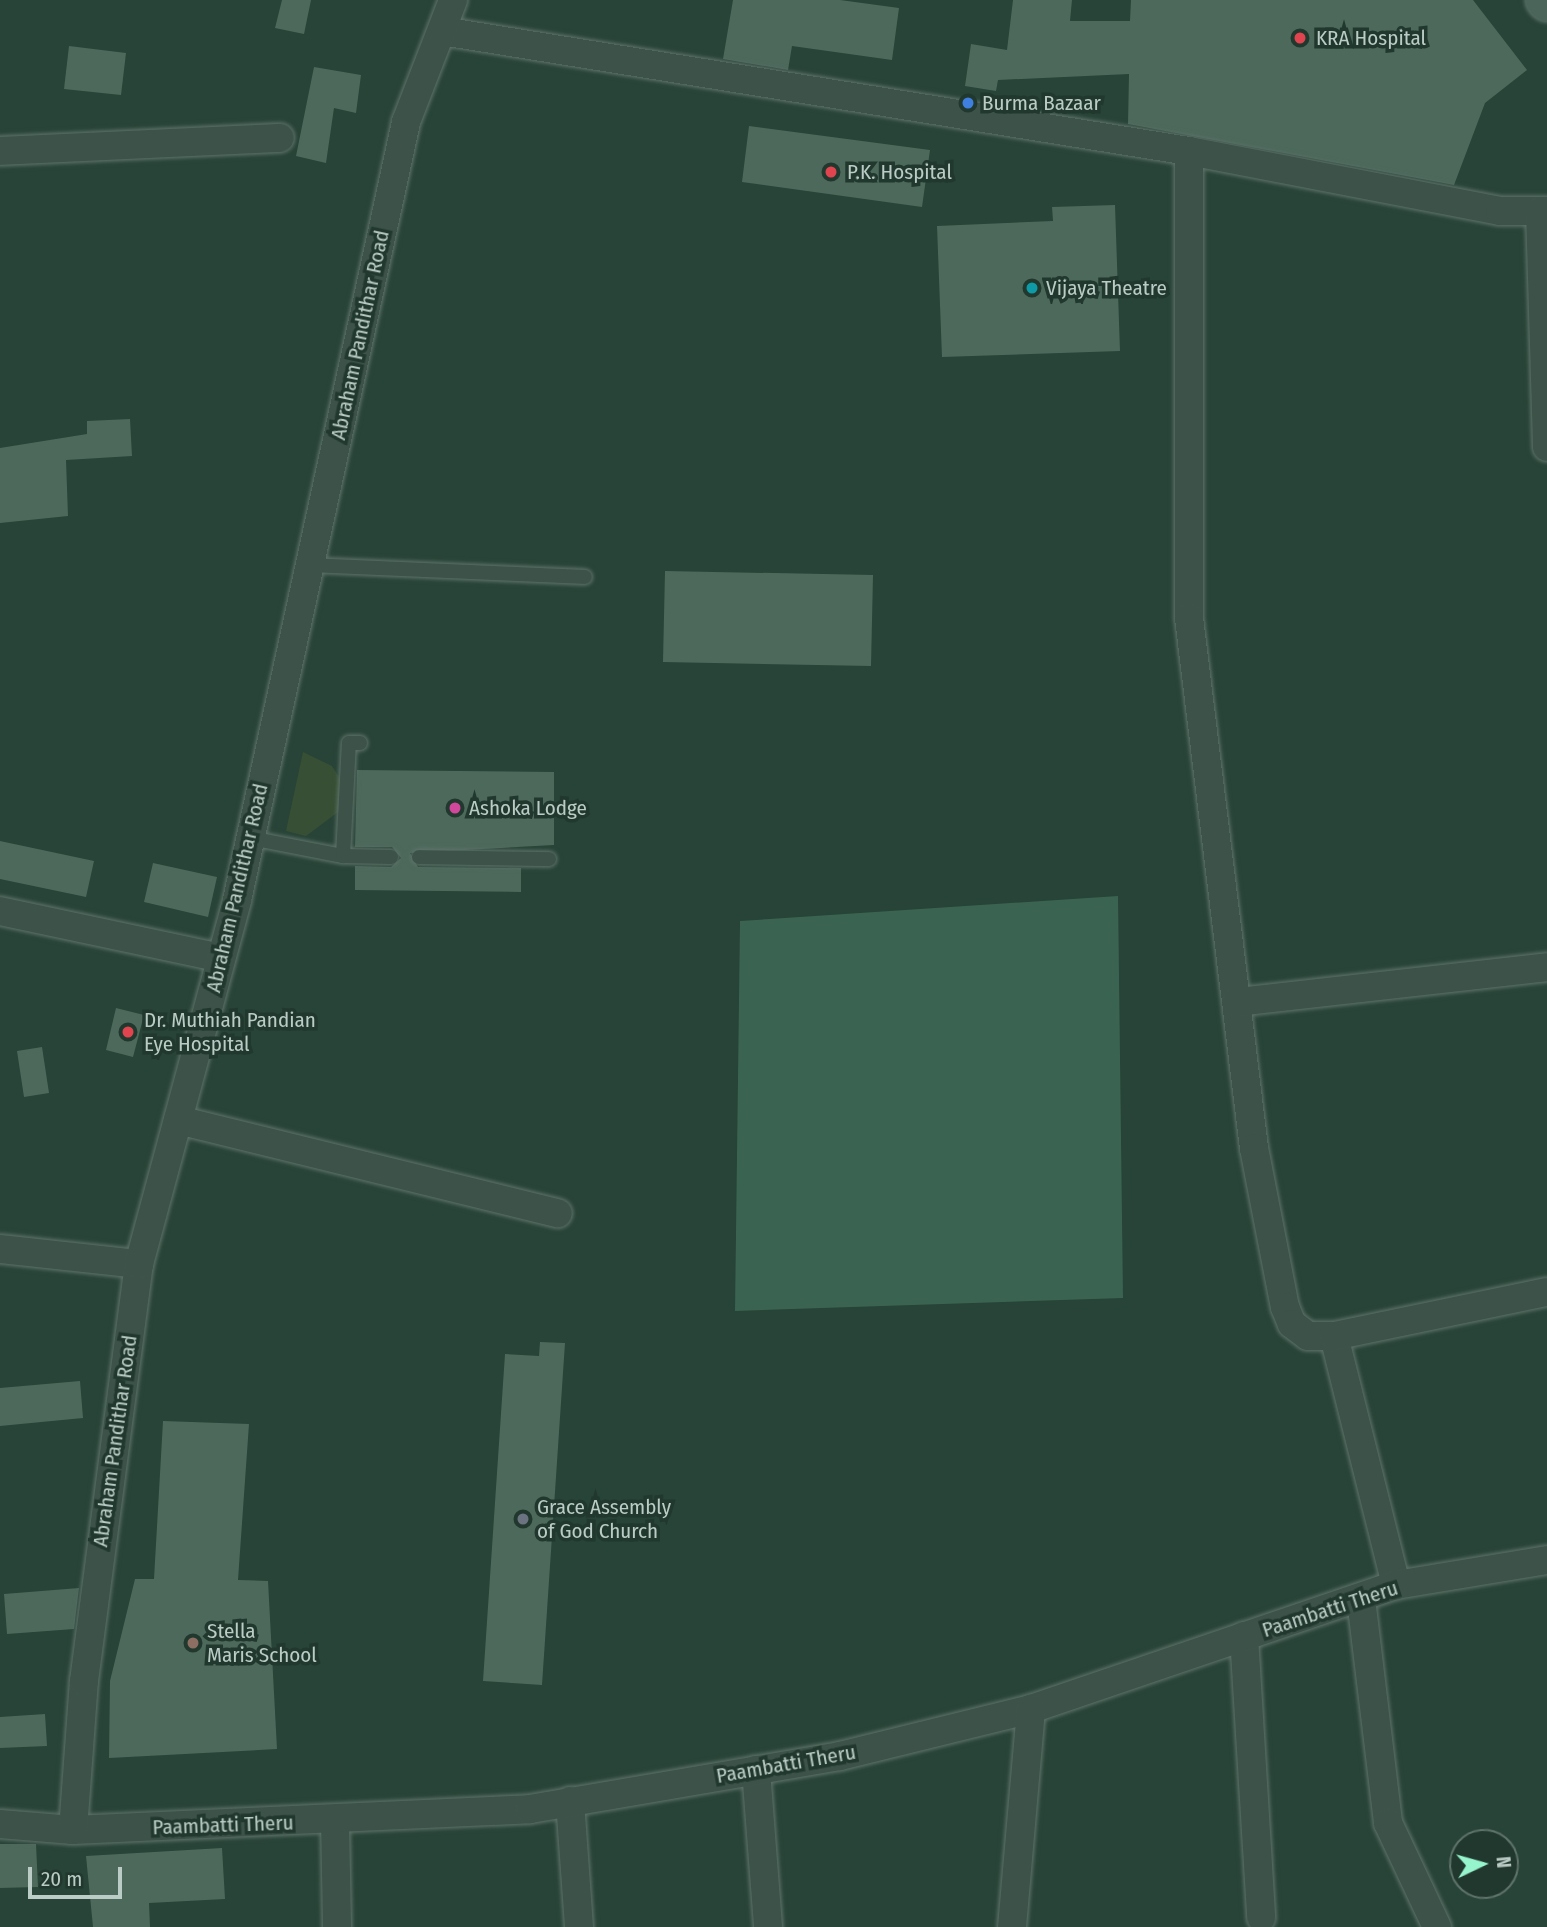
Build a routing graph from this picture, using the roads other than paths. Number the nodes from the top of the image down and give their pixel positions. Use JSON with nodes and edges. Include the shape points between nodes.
{"nodes":[{"id":1,"x":453,"y":0,"type":"edge"},
{"id":2,"x":442,"y":31,"type":"junction"},
{"id":3,"x":280,"y":138,"type":"dead end"},
{"id":4,"x":0,"y":151,"type":"edge"},
{"id":5,"x":1189,"y":151,"type":"junction"},
{"id":6,"x":1543,"y":211,"type":"edge"},
{"id":7,"x":1547,"y":447,"type":"edge"},
{"id":8,"x":310,"y":565,"type":"junction"},
{"id":9,"x":585,"y":577,"type":"dead end"},
{"id":10,"x":360,"y":743,"type":"dead end"},
{"id":11,"x":250,"y":838,"type":"junction"},
{"id":12,"x":343,"y":856,"type":"junction"},
{"id":13,"x":391,"y":856,"type":"dead end"},
{"id":14,"x":419,"y":857,"type":"dead end"},
{"id":15,"x":549,"y":859,"type":"dead end"},
{"id":16,"x":0,"y":911,"type":"edge"},
{"id":17,"x":221,"y":958,"type":"junction"},
{"id":18,"x":1547,"y":967,"type":"edge"},
{"id":19,"x":1237,"y":1002,"type":"junction"},
{"id":20,"x":178,"y":1121,"type":"junction"},
{"id":21,"x":558,"y":1213,"type":"dead end"},
{"id":22,"x":0,"y":1249,"type":"edge"},
{"id":23,"x":139,"y":1264,"type":"junction"},
{"id":24,"x":1547,"y":1292,"type":"edge"},
{"id":25,"x":1334,"y":1336,"type":"junction"},
{"id":26,"x":1547,"y":1560,"type":"edge"},
{"id":27,"x":1396,"y":1586,"type":"junction"},
{"id":28,"x":1361,"y":1599,"type":"junction"},
{"id":29,"x":1244,"y":1636,"type":"junction"},
{"id":30,"x":1031,"y":1709,"type":"junction"},
{"id":31,"x":756,"y":1770,"type":"junction"},
{"id":32,"x":570,"y":1801,"type":"junction"},
{"id":33,"x":335,"y":1821,"type":"junction"},
{"id":34,"x":0,"y":1824,"type":"edge"},
{"id":35,"x":73,"y":1829,"type":"junction"},
{"id":36,"x":1261,"y":1917,"type":"dead end"},
{"id":37,"x":337,"y":1927,"type":"edge"},
{"id":38,"x":579,"y":1927,"type":"edge"},
{"id":39,"x":768,"y":1927,"type":"edge"},
{"id":40,"x":1012,"y":1927,"type":"edge"},
{"id":41,"x":1437,"y":1927,"type":"edge"}],
"edges":[{"from":1,"to":2,"type":"street","name":"Abraham Pandithar Road"},
{"from":2,"to":5,"type":"street"},
{"from":2,"to":8,"type":"street","name":"Abraham Pandithar Road","via":[[407,122]]},
{"from":3,"to":4,"type":"street"},
{"from":5,"to":6,"type":"street","via":[[1500,211]]},
{"from":5,"to":19,"type":"street","via":[[1189,618]]},
{"from":6,"to":7,"type":"street"},
{"from":8,"to":9,"type":"lane"},
{"from":8,"to":11,"type":"street","name":"Abraham Pandithar Road"},
{"from":10,"to":12,"type":"lane","via":[[349,743]]},
{"from":11,"to":12,"type":"lane"},
{"from":11,"to":17,"type":"street","name":"Abraham Pandithar Road"},
{"from":12,"to":13,"type":"lane"},
{"from":14,"to":15,"type":"lane"},
{"from":16,"to":17,"type":"street"},
{"from":17,"to":20,"type":"street","name":"Abraham Pandithar Road"},
{"from":18,"to":19,"type":"street"},
{"from":19,"to":25,"type":"street","via":[[1254,1149],[1285,1307],[1292,1324],[1308,1336]]},
{"from":20,"to":21,"type":"street"},
{"from":20,"to":23,"type":"street","name":"Abraham Pandithar Road"},
{"from":22,"to":23,"type":"street"},
{"from":23,"to":35,"type":"street","name":"Abraham Pandithar Road","via":[[84,1681]]},
{"from":24,"to":25,"type":"street"},
{"from":25,"to":27,"type":"street"},
{"from":26,"to":27,"type":"street","name":"Paambatti Theru"},
{"from":27,"to":28,"type":"street","name":"Paambatti Theru"},
{"from":28,"to":29,"type":"street","name":"Paambatti Theru"},
{"from":28,"to":41,"type":"street","via":[[1388,1823]]},
{"from":29,"to":30,"type":"street","name":"Paambatti Theru"},
{"from":29,"to":36,"type":"street"},
{"from":30,"to":31,"type":"street","name":"Paambatti Theru"},
{"from":30,"to":40,"type":"street"},
{"from":31,"to":32,"type":"street","name":"Paambatti Theru"},
{"from":31,"to":39,"type":"street"},
{"from":32,"to":33,"type":"street","name":"Paambatti Theru"},
{"from":32,"to":38,"type":"street"},
{"from":33,"to":35,"type":"street","name":"Paambatti Theru"},
{"from":33,"to":37,"type":"street"},
{"from":34,"to":35,"type":"street","name":"Paambatti Theru"}]}
